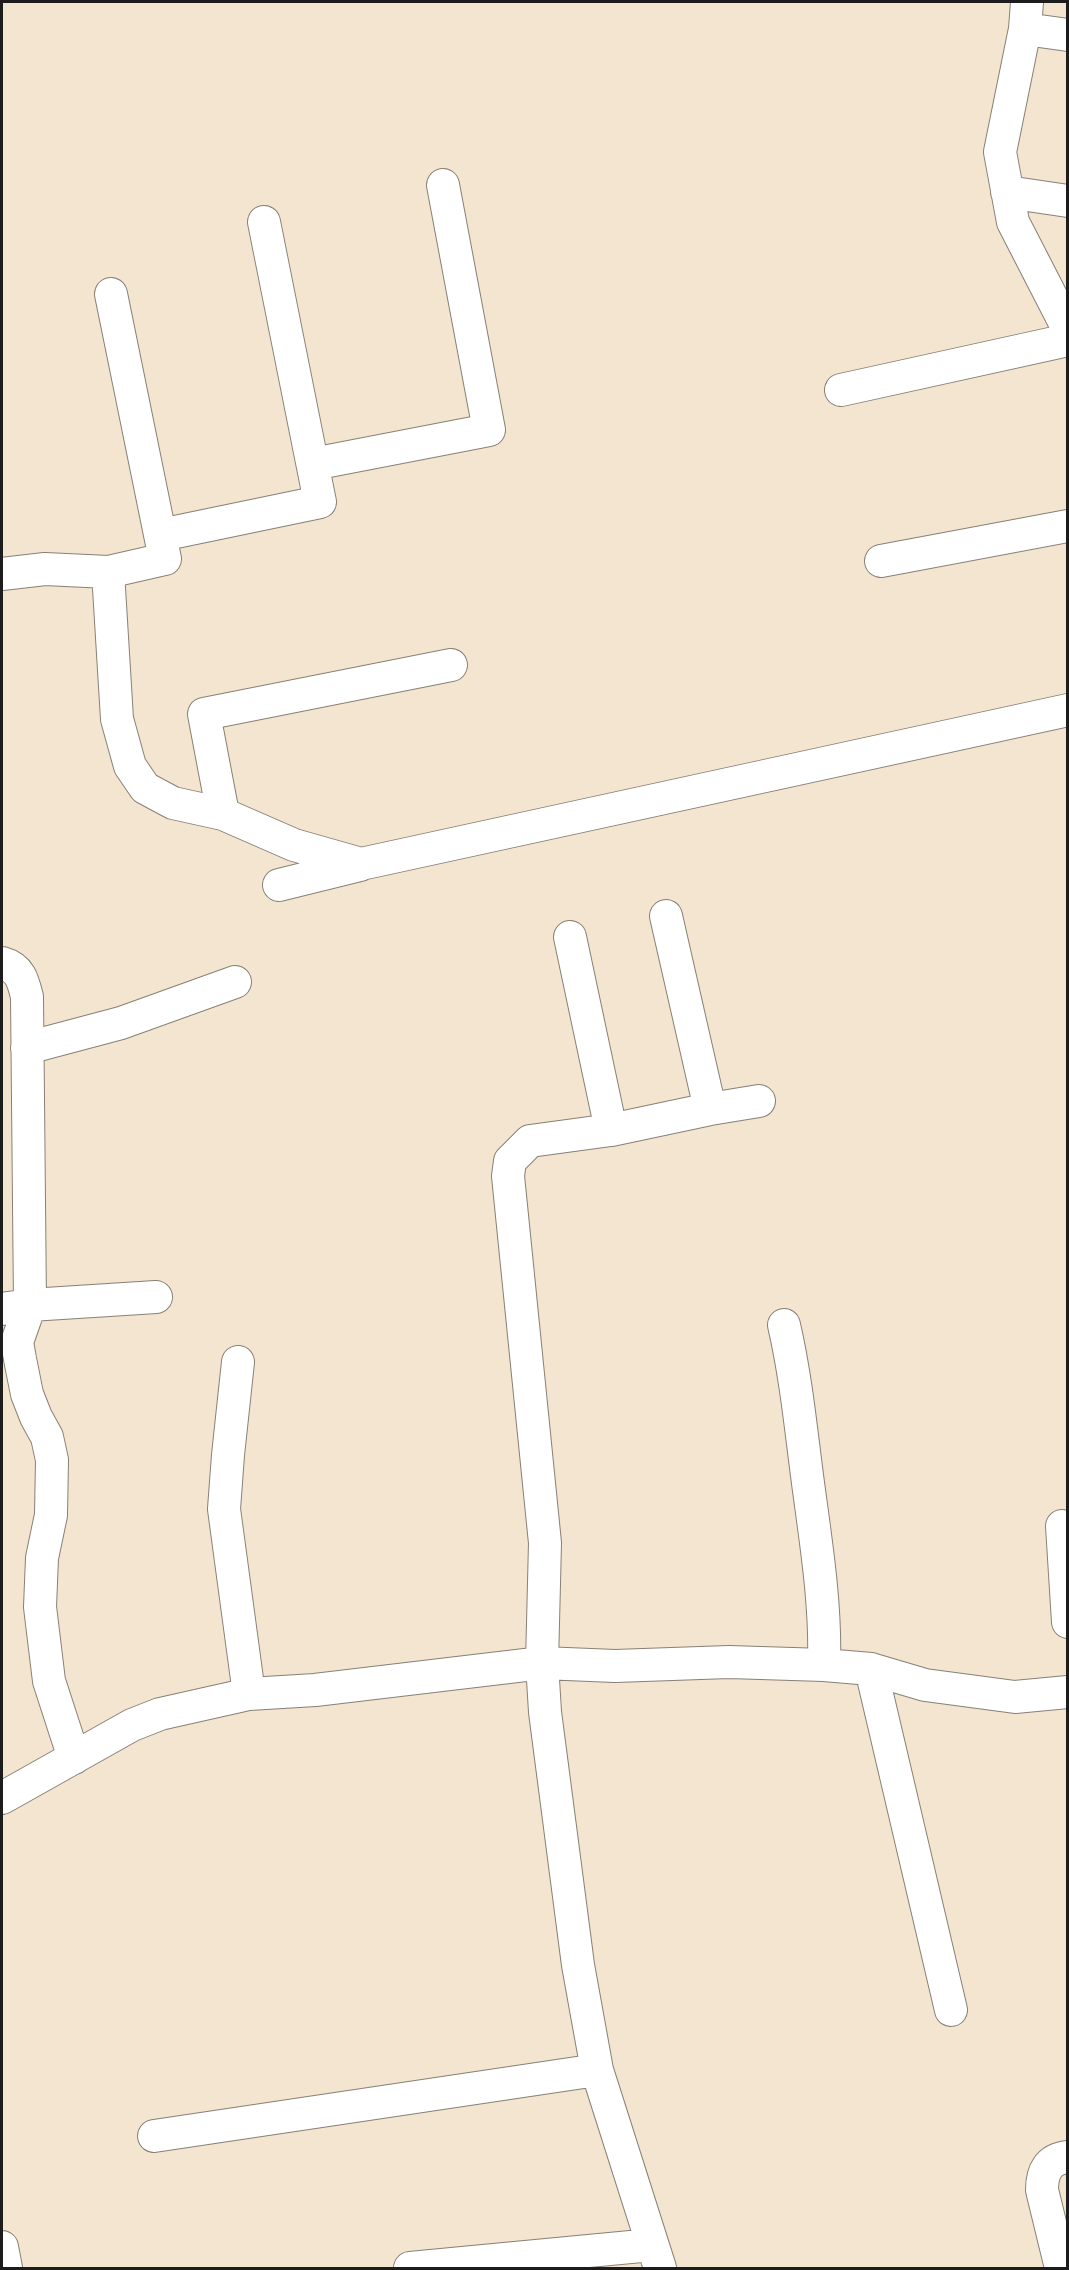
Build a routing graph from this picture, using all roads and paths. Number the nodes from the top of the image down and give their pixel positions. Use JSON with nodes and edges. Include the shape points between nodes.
{"nodes":[{"id":1,"x":1026,"y":15,"type":"edge"},
{"id":2,"x":1068,"y":34,"type":"edge"},
{"id":3,"x":443,"y":185,"type":"dead end"},
{"id":4,"x":1007,"y":192,"type":"junction"},
{"id":5,"x":1068,"y":201,"type":"edge"},
{"id":6,"x":264,"y":222,"type":"dead end"},
{"id":7,"x":111,"y":294,"type":"dead end"},
{"id":8,"x":1068,"y":329,"type":"edge"},
{"id":9,"x":1068,"y":340,"type":"edge"},
{"id":10,"x":841,"y":390,"type":"dead end"},
{"id":11,"x":312,"y":464,"type":"junction"},
{"id":12,"x":1068,"y":526,"type":"edge"},
{"id":13,"x":161,"y":535,"type":"junction"},
{"id":14,"x":881,"y":561,"type":"dead end"},
{"id":15,"x":108,"y":572,"type":"junction"},
{"id":16,"x":2,"y":574,"type":"edge"},
{"id":17,"x":451,"y":665,"type":"dead end"},
{"id":18,"x":1068,"y":710,"type":"edge"},
{"id":19,"x":223,"y":814,"type":"junction"},
{"id":20,"x":361,"y":864,"type":"junction"},
{"id":21,"x":279,"y":885,"type":"dead end"},
{"id":22,"x":666,"y":916,"type":"dead end"},
{"id":23,"x":570,"y":937,"type":"dead end"},
{"id":24,"x":2,"y":963,"type":"edge"},
{"id":25,"x":235,"y":982,"type":"dead end"},
{"id":26,"x":27,"y":1048,"type":"junction"},
{"id":27,"x":759,"y":1101,"type":"dead end"},
{"id":28,"x":710,"y":1108,"type":"junction"},
{"id":29,"x":611,"y":1130,"type":"junction"},
{"id":30,"x":156,"y":1297,"type":"dead end"},
{"id":31,"x":16,"y":1307,"type":"edge"},
{"id":32,"x":784,"y":1325,"type":"dead end"},
{"id":33,"x":238,"y":1362,"type":"dead end"},
{"id":34,"x":1062,"y":1526,"type":"dead end"},
{"id":35,"x":1068,"y":1622,"type":"edge"},
{"id":36,"x":542,"y":1663,"type":"junction"},
{"id":37,"x":824,"y":1665,"type":"junction"},
{"id":38,"x":871,"y":1669,"type":"junction"},
{"id":39,"x":1068,"y":1692,"type":"edge"},
{"id":40,"x":249,"y":1694,"type":"junction"},
{"id":41,"x":74,"y":1758,"type":"junction"},
{"id":42,"x":2,"y":1798,"type":"edge"},
{"id":43,"x":951,"y":2010,"type":"dead end"},
{"id":44,"x":597,"y":2070,"type":"junction"},
{"id":45,"x":154,"y":2136,"type":"dead end"},
{"id":46,"x":1068,"y":2157,"type":"edge"},
{"id":47,"x":2,"y":2247,"type":"edge"},
{"id":48,"x":656,"y":2257,"type":"edge"},
{"id":49,"x":6,"y":2268,"type":"edge"},
{"id":50,"x":410,"y":2268,"type":"edge"},
{"id":51,"x":1061,"y":2268,"type":"edge"}],
"edges":[{"from":1,"to":2,"type":"street"},
{"from":1,"to":4,"type":"street","via":[[1000,152]]},
{"from":3,"to":11,"type":"street","via":[[489,430]]},
{"from":4,"to":5,"type":"street"},
{"from":4,"to":8,"type":"street","via":[[1013,222]]},
{"from":6,"to":11,"type":"street"},
{"from":7,"to":13,"type":"street"},
{"from":9,"to":10,"type":"street"},
{"from":11,"to":13,"type":"street","via":[[320,502]]},
{"from":12,"to":14,"type":"street"},
{"from":13,"to":15,"type":"street","via":[[165,559]]},
{"from":15,"to":16,"type":"street","via":[[45,569]]},
{"from":15,"to":19,"type":"street","via":[[117,719],[130,766],[145,788],[173,803]]},
{"from":17,"to":19,"type":"street","via":[[204,714]]},
{"from":18,"to":20,"type":"street"},
{"from":19,"to":20,"type":"street","via":[[294,845]]},
{"from":20,"to":21,"type":"street"},
{"from":22,"to":28,"type":"street"},
{"from":23,"to":29,"type":"street"},
{"from":24,"to":26,"type":"street","via":[[22,977],[27,996]]},
{"from":25,"to":26,"type":"street","via":[[121,1023]]},
{"from":26,"to":31,"type":"street"},
{"from":27,"to":28,"type":"street"},
{"from":28,"to":29,"type":"street"},
{"from":29,"to":36,"type":"street","via":[[530,1141],[510,1161],[508,1176],[545,1543]]},
{"from":30,"to":31,"type":"street"},
{"from":31,"to":41,"type":"street","via":[[21,1328],[17,1342],[27,1394],[47,1437],[52,1460],[51,1515],[42,1558],[40,1607],[49,1681]]},
{"from":32,"to":37,"type":"street","via":[[793,1364],[817,1550],[825,1629]]},
{"from":33,"to":40,"type":"street","via":[[224,1509]]},
{"from":34,"to":35,"type":"street"},
{"from":36,"to":37,"type":"street"},
{"from":36,"to":40,"type":"street"},
{"from":36,"to":44,"type":"street","via":[[566,1878]]},
{"from":37,"to":38,"type":"street"},
{"from":38,"to":39,"type":"street","via":[[925,1685],[1015,1697]]},
{"from":38,"to":43,"type":"street"},
{"from":40,"to":41,"type":"street","via":[[160,1714]]},
{"from":41,"to":42,"type":"street"},
{"from":44,"to":45,"type":"street"},
{"from":44,"to":48,"type":"street"},
{"from":46,"to":51,"type":"street","via":[[1051,2163],[1042,2178]]},
{"from":47,"to":49,"type":"street"},
{"from":48,"to":50,"type":"street"}]}
